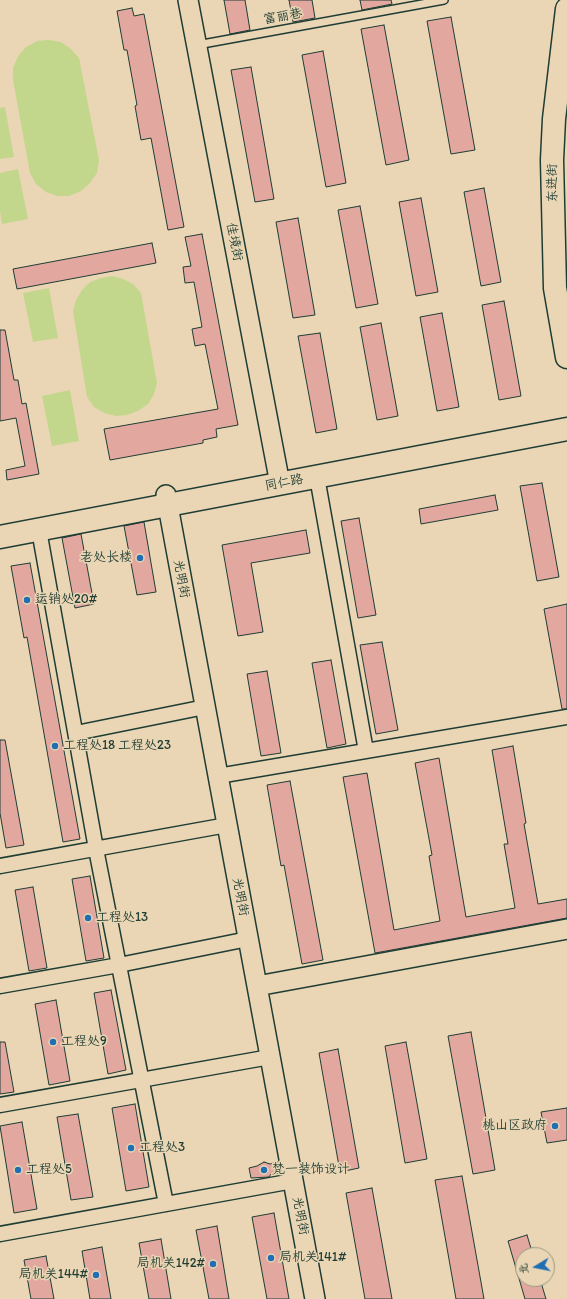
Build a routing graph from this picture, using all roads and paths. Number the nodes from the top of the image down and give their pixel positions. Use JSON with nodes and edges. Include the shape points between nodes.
{"nodes":[{"id":1,"x":188,"y":0,"type":"edge"},
{"id":2,"x":444,"y":0,"type":"edge"},
{"id":3,"x":567,"y":9,"type":"edge"},
{"id":4,"x":197,"y":45,"type":"junction"},
{"id":5,"x":567,"y":357,"type":"edge"},
{"id":6,"x":567,"y":419,"type":"edge"},
{"id":7,"x":567,"y":429,"type":"edge"},
{"id":8,"x":317,"y":476,"type":"junction"},
{"id":9,"x":279,"y":478,"type":"junction"},
{"id":10,"x":167,"y":500,"type":"junction"},
{"id":11,"x":0,"y":525,"type":"edge"},
{"id":12,"x":38,"y":530,"type":"junction"},
{"id":13,"x":0,"y":537,"type":"edge"},
{"id":14,"x":205,"y":707,"type":"junction"},
{"id":15,"x":567,"y":717,"type":"edge"},
{"id":16,"x":76,"y":733,"type":"junction"},
{"id":17,"x":366,"y":751,"type":"junction"},
{"id":18,"x":218,"y":776,"type":"junction"},
{"id":19,"x":227,"y":825,"type":"junction"},
{"id":20,"x":96,"y":849,"type":"junction"},
{"id":21,"x":0,"y":866,"type":"edge"},
{"id":22,"x":567,"y":929,"type":"edge"},
{"id":23,"x":248,"y":939,"type":"junction"},
{"id":24,"x":119,"y":965,"type":"junction"},
{"id":25,"x":0,"y":986,"type":"edge"},
{"id":26,"x":257,"y":986,"type":"junction"},
{"id":27,"x":270,"y":1057,"type":"junction"},
{"id":28,"x":142,"y":1081,"type":"junction"},
{"id":29,"x":0,"y":1105,"type":"edge"},
{"id":30,"x":293,"y":1180,"type":"junction"},
{"id":31,"x":166,"y":1204,"type":"junction"},
{"id":32,"x":0,"y":1234,"type":"edge"},
{"id":33,"x":315,"y":1299,"type":"edge"}],
"edges":[{"from":1,"to":4,"type":"main road","name":"佳境街"},
{"from":2,"to":4,"type":"lane","name":"富丽巷"},
{"from":3,"to":5,"type":"main road","name":"东进街","via":[[554,119],[552,160],[555,288]]},
{"from":4,"to":9,"type":"main road","name":"佳境街"},
{"from":6,"to":9,"type":"main road","name":"同仁路"},
{"from":7,"to":8,"type":"main road","name":"同仁路"},
{"from":8,"to":9,"type":"main road","name":"同仁路"},
{"from":8,"to":17,"type":"street"},
{"from":9,"to":10,"type":"main road","name":"同仁路"},
{"from":10,"to":11,"type":"main road","name":"同仁路"},
{"from":10,"to":12,"type":"main road","name":"同仁路"},
{"from":10,"to":14,"type":"main road","name":"光明街"},
{"from":12,"to":13,"type":"main road","name":"同仁路"},
{"from":12,"to":16,"type":"street"},
{"from":14,"to":16,"type":"street"},
{"from":14,"to":18,"type":"main road","name":"光明街"},
{"from":15,"to":17,"type":"street"},
{"from":16,"to":20,"type":"street"},
{"from":17,"to":18,"type":"street"},
{"from":18,"to":19,"type":"main road","name":"光明街"},
{"from":19,"to":20,"type":"street"},
{"from":19,"to":23,"type":"main road","name":"光明街"},
{"from":20,"to":21,"type":"street"},
{"from":20,"to":24,"type":"street"},
{"from":22,"to":26,"type":"main road"},
{"from":23,"to":24,"type":"street"},
{"from":23,"to":26,"type":"main road","name":"光明街"},
{"from":24,"to":25,"type":"street"},
{"from":24,"to":28,"type":"street"},
{"from":26,"to":27,"type":"main road","name":"光明街"},
{"from":27,"to":28,"type":"street"},
{"from":27,"to":30,"type":"main road","name":"光明街"},
{"from":28,"to":29,"type":"street"},
{"from":28,"to":31,"type":"street"},
{"from":30,"to":31,"type":"street"},
{"from":30,"to":33,"type":"main road","name":"光明街"},
{"from":31,"to":32,"type":"street"}]}
